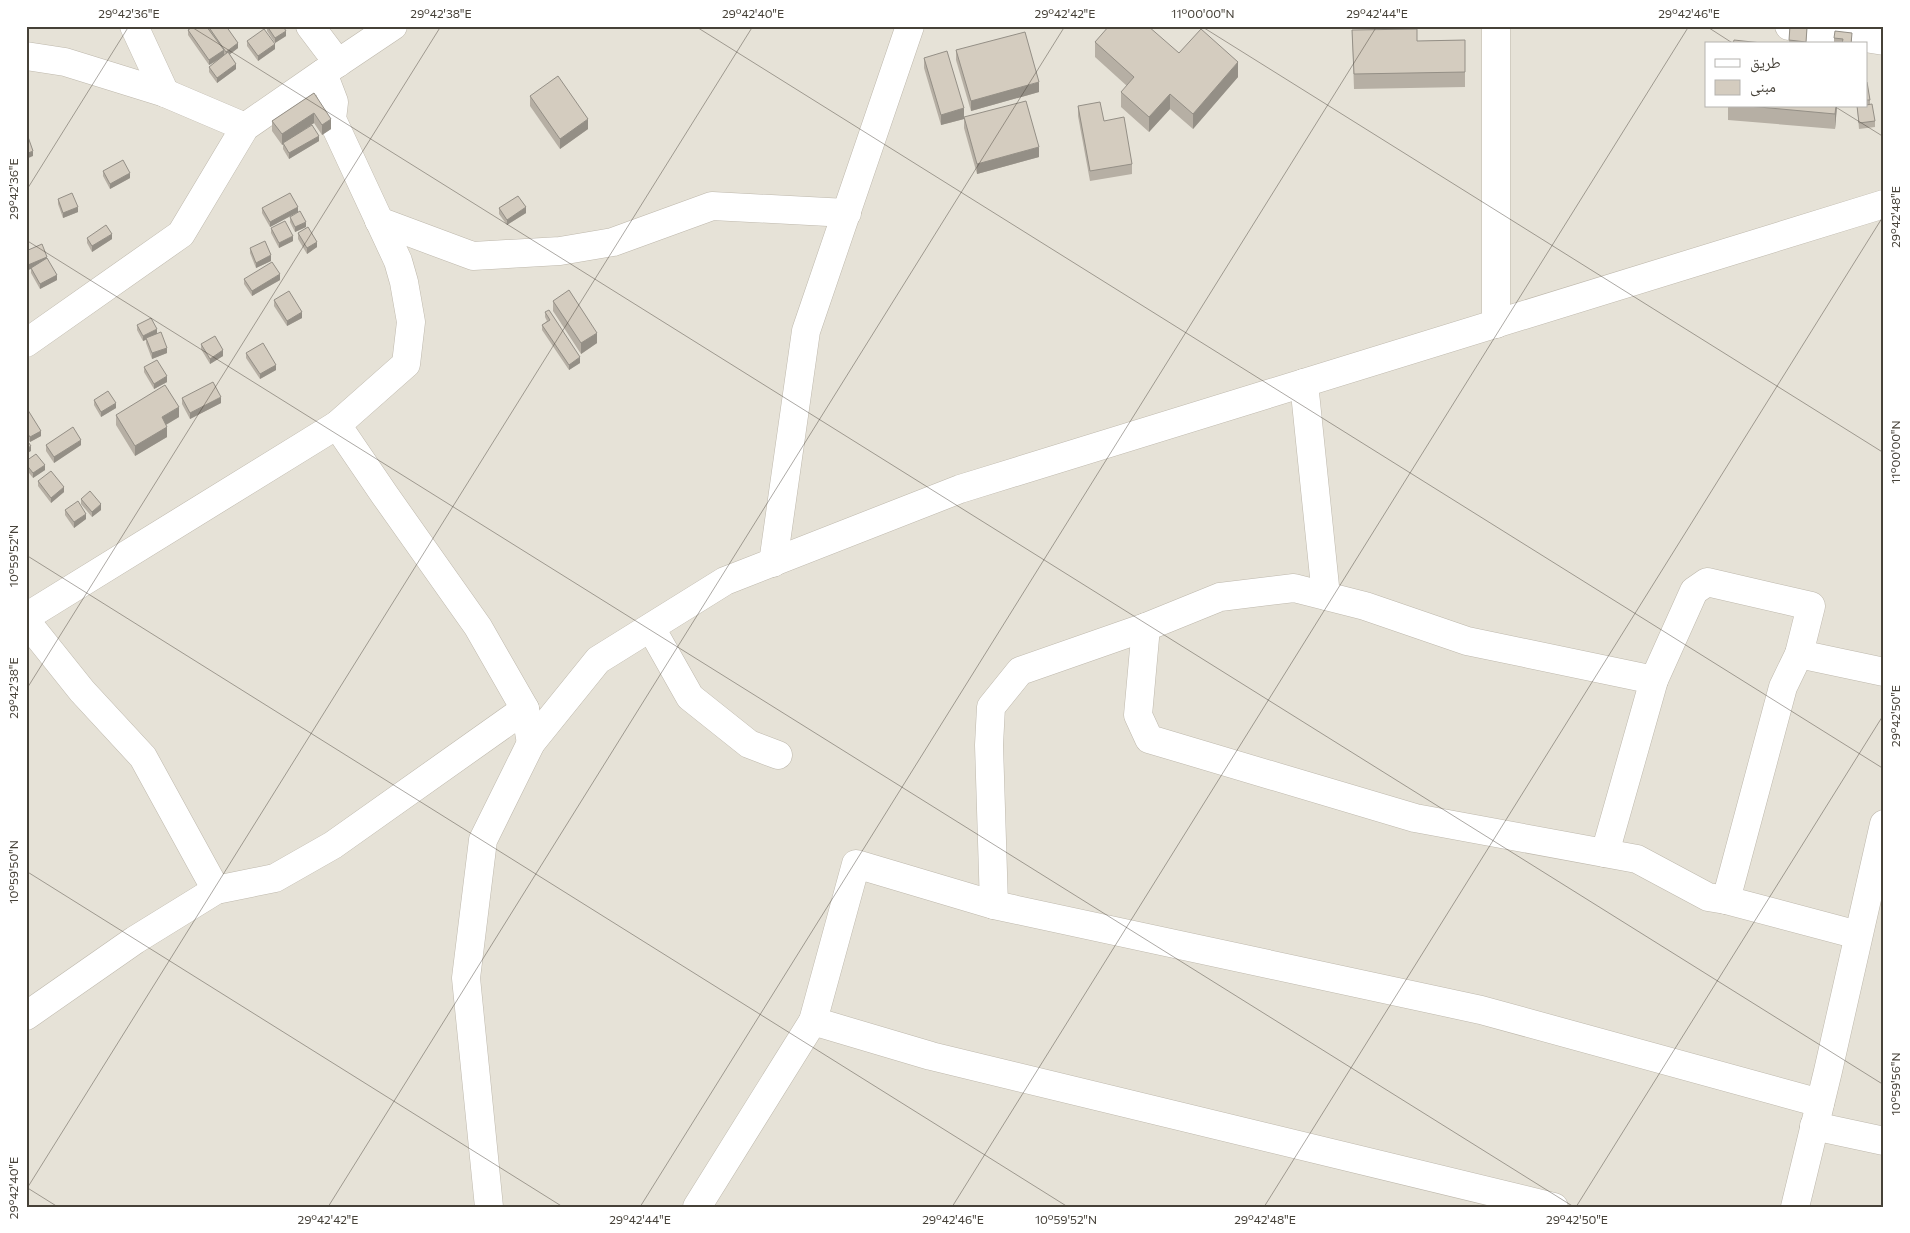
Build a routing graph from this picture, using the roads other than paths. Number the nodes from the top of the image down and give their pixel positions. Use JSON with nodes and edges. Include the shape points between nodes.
{"nodes":[{"id":1,"x":134,"y":26,"type":"edge"},
{"id":2,"x":310,"y":26,"type":"edge"},
{"id":3,"x":393,"y":26,"type":"edge"},
{"id":4,"x":910,"y":26,"type":"edge"},
{"id":5,"x":1496,"y":26,"type":"edge"},
{"id":6,"x":1789,"y":26,"type":"edge"},
{"id":7,"x":1884,"y":41,"type":"edge"},
{"id":8,"x":26,"y":56,"type":"edge"},
{"id":9,"x":330,"y":68,"type":"junction"},
{"id":10,"x":165,"y":93,"type":"junction"},
{"id":11,"x":245,"y":127,"type":"junction"},
{"id":12,"x":1884,"y":204,"type":"edge"},
{"id":13,"x":847,"y":213,"type":"junction"},
{"id":14,"x":379,"y":221,"type":"junction"},
{"id":15,"x":1496,"y":324,"type":"junction"},
{"id":16,"x":26,"y":344,"type":"edge"},
{"id":17,"x":1304,"y":383,"type":"junction"},
{"id":18,"x":338,"y":425,"type":"junction"},
{"id":19,"x":773,"y":563,"type":"junction"},
{"id":20,"x":1326,"y":596,"type":"junction"},
{"id":21,"x":26,"y":617,"type":"edge"},
{"id":22,"x":26,"y":621,"type":"edge"},
{"id":23,"x":1146,"y":627,"type":"junction"},
{"id":24,"x":652,"y":628,"type":"junction"},
{"id":25,"x":1800,"y":654,"type":"junction"},
{"id":26,"x":1884,"y":672,"type":"edge"},
{"id":27,"x":1654,"y":680,"type":"junction"},
{"id":28,"x":525,"y":709,"type":"junction"},
{"id":29,"x":531,"y":743,"type":"junction"},
{"id":30,"x":778,"y":755,"type":"dead end"},
{"id":31,"x":1884,"y":824,"type":"edge"},
{"id":32,"x":1605,"y":853,"type":"junction"},
{"id":33,"x":216,"y":890,"type":"junction"},
{"id":34,"x":1726,"y":900,"type":"junction"},
{"id":35,"x":994,"y":905,"type":"junction"},
{"id":36,"x":1858,"y":935,"type":"junction"},
{"id":37,"x":26,"y":1016,"type":"edge"},
{"id":38,"x":813,"y":1021,"type":"junction"},
{"id":39,"x":1817,"y":1115,"type":"junction"},
{"id":40,"x":1884,"y":1140,"type":"edge"},
{"id":41,"x":489,"y":1207,"type":"edge"},
{"id":42,"x":697,"y":1207,"type":"edge"},
{"id":43,"x":1554,"y":1207,"type":"edge"},
{"id":44,"x":1795,"y":1207,"type":"edge"}],
"edges":[{"from":1,"to":10,"type":"street"},
{"from":2,"to":9,"type":"street"},
{"from":3,"to":9,"type":"street"},
{"from":4,"to":13,"type":"street"},
{"from":5,"to":15,"type":"street"},
{"from":6,"to":7,"type":"street"},
{"from":8,"to":10,"type":"street","via":[[65,62]]},
{"from":9,"to":11,"type":"street"},
{"from":9,"to":14,"type":"street","via":[[334,102],[332,119]]},
{"from":10,"to":11,"type":"street"},
{"from":11,"to":16,"type":"street","via":[[182,234]]},
{"from":12,"to":15,"type":"street"},
{"from":13,"to":14,"type":"street","via":[[712,206],[613,242],[560,251],[474,256]]},
{"from":13,"to":19,"type":"street","via":[[806,331]]},
{"from":14,"to":18,"type":"street","via":[[404,282],[411,322],[406,364]]},
{"from":15,"to":17,"type":"street"},
{"from":17,"to":19,"type":"street","via":[[960,490]]},
{"from":17,"to":20,"type":"street"},
{"from":18,"to":21,"type":"street"},
{"from":18,"to":28,"type":"street","via":[[478,627]]},
{"from":19,"to":24,"type":"street","via":[[726,581]]},
{"from":20,"to":23,"type":"street","via":[[1294,588],[1220,597]]},
{"from":20,"to":27,"type":"street","via":[[1467,641]]},
{"from":22,"to":33,"type":"street","via":[[82,690],[143,757]]},
{"from":23,"to":32,"type":"street","via":[[1138,715],[1149,739],[1415,818]]},
{"from":23,"to":35,"type":"street","via":[[1020,671],[992,706],[989,745]]},
{"from":24,"to":29,"type":"street","via":[[598,660]]},
{"from":24,"to":30,"type":"street","via":[[690,697],[749,744]]},
{"from":25,"to":26,"type":"street"},
{"from":25,"to":27,"type":"street","via":[[1811,606],[1707,582],[1694,591]]},
{"from":25,"to":34,"type":"street","via":[[1783,687]]},
{"from":27,"to":32,"type":"street"},
{"from":28,"to":29,"type":"street"},
{"from":28,"to":33,"type":"street","via":[[333,845],[275,878]]},
{"from":29,"to":41,"type":"street","via":[[483,840],[466,978]]},
{"from":31,"to":36,"type":"street"},
{"from":32,"to":34,"type":"street","via":[[1637,859],[1708,897]]},
{"from":33,"to":37,"type":"street","via":[[135,940]]},
{"from":34,"to":36,"type":"street"},
{"from":35,"to":38,"type":"street","via":[[856,864]]},
{"from":35,"to":39,"type":"street","via":[[1481,1010]]},
{"from":36,"to":39,"type":"street"},
{"from":38,"to":42,"type":"street"},
{"from":38,"to":43,"type":"street","via":[[931,1056]]},
{"from":39,"to":40,"type":"street"},
{"from":39,"to":44,"type":"street"}]}
